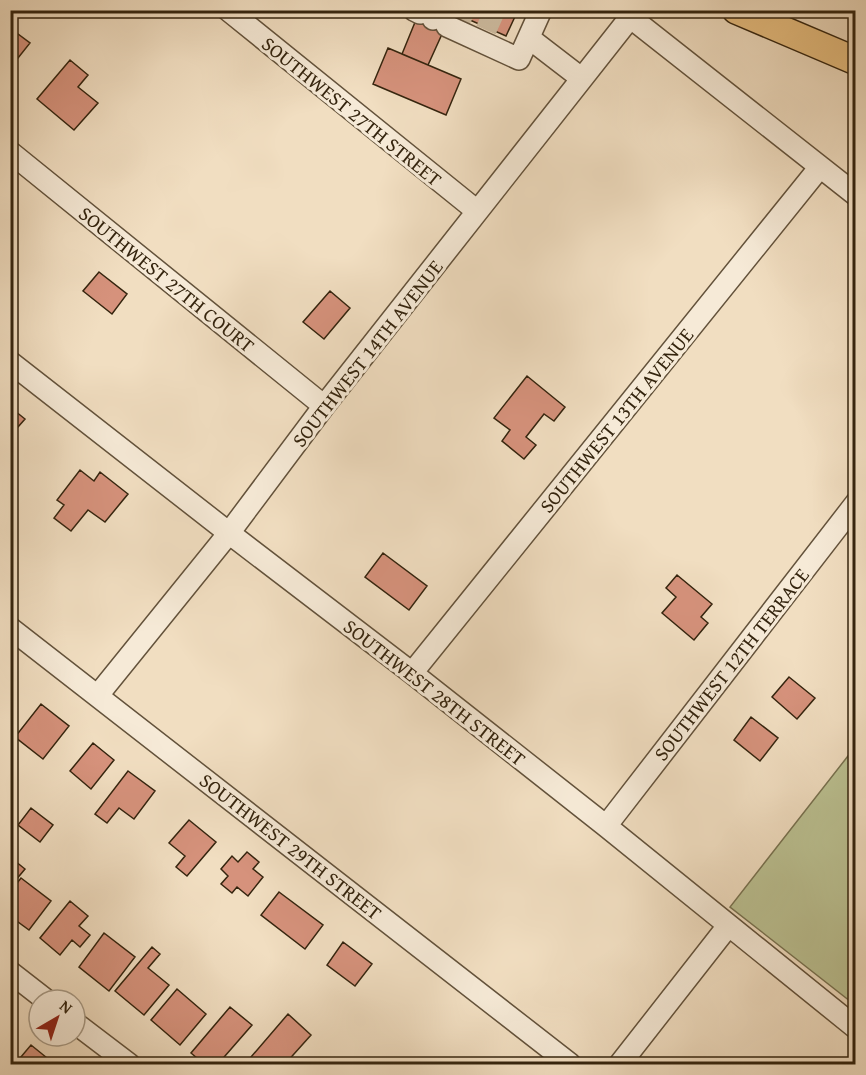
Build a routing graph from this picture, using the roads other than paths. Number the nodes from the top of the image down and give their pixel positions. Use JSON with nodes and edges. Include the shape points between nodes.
{"nodes":[{"id":1,"x":228,"y":10,"type":"edge"},
{"id":2,"x":541,"y":10,"type":"edge"},
{"id":3,"x":735,"y":10,"type":"edge"},
{"id":4,"x":633,"y":14,"type":"edge"},
{"id":5,"x":438,"y":19,"type":"edge"},
{"id":6,"x":529,"y":38,"type":"junction"},
{"id":7,"x":855,"y":61,"type":"edge"},
{"id":8,"x":581,"y":78,"type":"junction"},
{"id":9,"x":10,"y":152,"type":"edge"},
{"id":10,"x":820,"y":167,"type":"junction"},
{"id":11,"x":855,"y":195,"type":"edge"},
{"id":12,"x":477,"y":211,"type":"junction"},
{"id":13,"x":10,"y":362,"type":"edge"},
{"id":14,"x":324,"y":406,"type":"junction"},
{"id":15,"x":855,"y":503,"type":"edge"},
{"id":16,"x":229,"y":533,"type":"junction"},
{"id":17,"x":10,"y":628,"type":"edge"},
{"id":18,"x":412,"y":673,"type":"junction"},
{"id":19,"x":98,"y":696,"type":"junction"},
{"id":20,"x":606,"y":826,"type":"junction"},
{"id":21,"x":728,"y":926,"type":"junction"},
{"id":22,"x":10,"y":972,"type":"edge"},
{"id":23,"x":31,"y":988,"type":"edge"},
{"id":24,"x":855,"y":1028,"type":"edge"},
{"id":25,"x":87,"y":1032,"type":"edge"},
{"id":26,"x":129,"y":1065,"type":"edge"},
{"id":27,"x":570,"y":1065,"type":"edge"},
{"id":28,"x":620,"y":1065,"type":"edge"}],
"edges":[{"from":1,"to":12,"type":"street","name":"SOUTHWEST 27TH STREET"},
{"from":2,"to":6,"type":"street"},
{"from":3,"to":7,"type":"main road"},
{"from":4,"to":8,"type":"street","name":"SOUTHWEST 14TH AVENUE"},
{"from":4,"to":10,"type":"street"},
{"from":5,"to":6,"type":"street","via":[[484,36],[519,59]]},
{"from":6,"to":8,"type":"street"},
{"from":8,"to":12,"type":"street","name":"SOUTHWEST 14TH AVENUE"},
{"from":9,"to":14,"type":"street","name":"SOUTHWEST 27TH COURT"},
{"from":10,"to":11,"type":"street"},
{"from":10,"to":18,"type":"street","name":"SOUTHWEST 13TH AVENUE"},
{"from":12,"to":14,"type":"street","name":"SOUTHWEST 14TH AVENUE"},
{"from":13,"to":16,"type":"street","name":"SOUTHWEST 28TH STREET"},
{"from":14,"to":16,"type":"street","name":"SOUTHWEST 14TH AVENUE"},
{"from":15,"to":20,"type":"street","name":"SOUTHWEST 12TH TERRACE"},
{"from":16,"to":18,"type":"street","name":"SOUTHWEST 28TH STREET"},
{"from":16,"to":19,"type":"street","name":"SOUTHWEST 14TH AVENUE"},
{"from":17,"to":19,"type":"street","name":"SOUTHWEST 29TH STREET"},
{"from":18,"to":20,"type":"street","name":"SOUTHWEST 28TH STREET"},
{"from":19,"to":27,"type":"street","name":"SOUTHWEST 29TH STREET"},
{"from":20,"to":21,"type":"street","name":"SOUTHWEST 28TH STREET"},
{"from":21,"to":24,"type":"street","name":"SOUTHWEST 28TH STREET"},
{"from":21,"to":28,"type":"street"},
{"from":22,"to":23,"type":"street"},
{"from":25,"to":26,"type":"street"}]}
